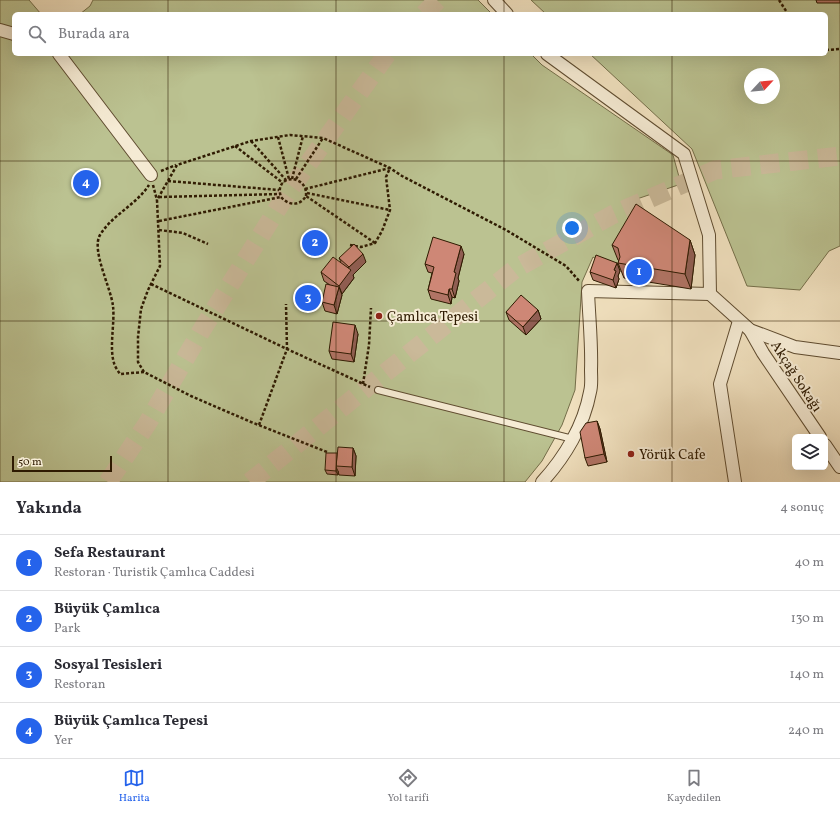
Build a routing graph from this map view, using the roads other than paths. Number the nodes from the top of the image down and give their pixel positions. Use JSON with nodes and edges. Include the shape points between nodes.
{"nodes":[{"id":1,"x":494,"y":0,"type":"edge"},
{"id":2,"x":505,"y":12,"type":"edge"},
{"id":3,"x":0,"y":30,"type":"edge"},
{"id":4,"x":12,"y":33,"type":"edge"},
{"id":5,"x":60,"y":56,"type":"edge"},
{"id":6,"x":550,"y":56,"type":"edge"},
{"id":7,"x":151,"y":177,"type":"road end"},
{"id":8,"x":710,"y":294,"type":"junction"},
{"id":9,"x":740,"y":321,"type":"junction"},
{"id":10,"x":750,"y":330,"type":"junction"},
{"id":11,"x":840,"y":353,"type":"edge"},
{"id":12,"x":378,"y":390,"type":"road end"},
{"id":13,"x":818,"y":434,"type":"edge"},
{"id":14,"x":573,"y":439,"type":"junction"},
{"id":15,"x":828,"y":449,"type":"edge"},
{"id":16,"x":840,"y":467,"type":"edge"},
{"id":17,"x":542,"y":482,"type":"edge"},
{"id":18,"x":734,"y":482,"type":"edge"}],
"edges":[{"from":1,"to":2,"type":"street"},
{"from":3,"to":4,"type":"street"},
{"from":5,"to":7,"type":"street"},
{"from":6,"to":8,"type":"street","via":[[684,154],[709,235]]},
{"from":8,"to":9,"type":"street"},
{"from":8,"to":14,"type":"street","via":[[588,291],[590,391],[584,415]]},
{"from":9,"to":10,"type":"street"},
{"from":9,"to":18,"type":"street","via":[[720,384]]},
{"from":10,"to":11,"type":"street","via":[[795,347]]},
{"from":10,"to":13,"type":"street","name":"Akçağ Sokağı"},
{"from":12,"to":14,"type":"lane"},
{"from":14,"to":17,"type":"street"},
{"from":15,"to":16,"type":"street"}]}
